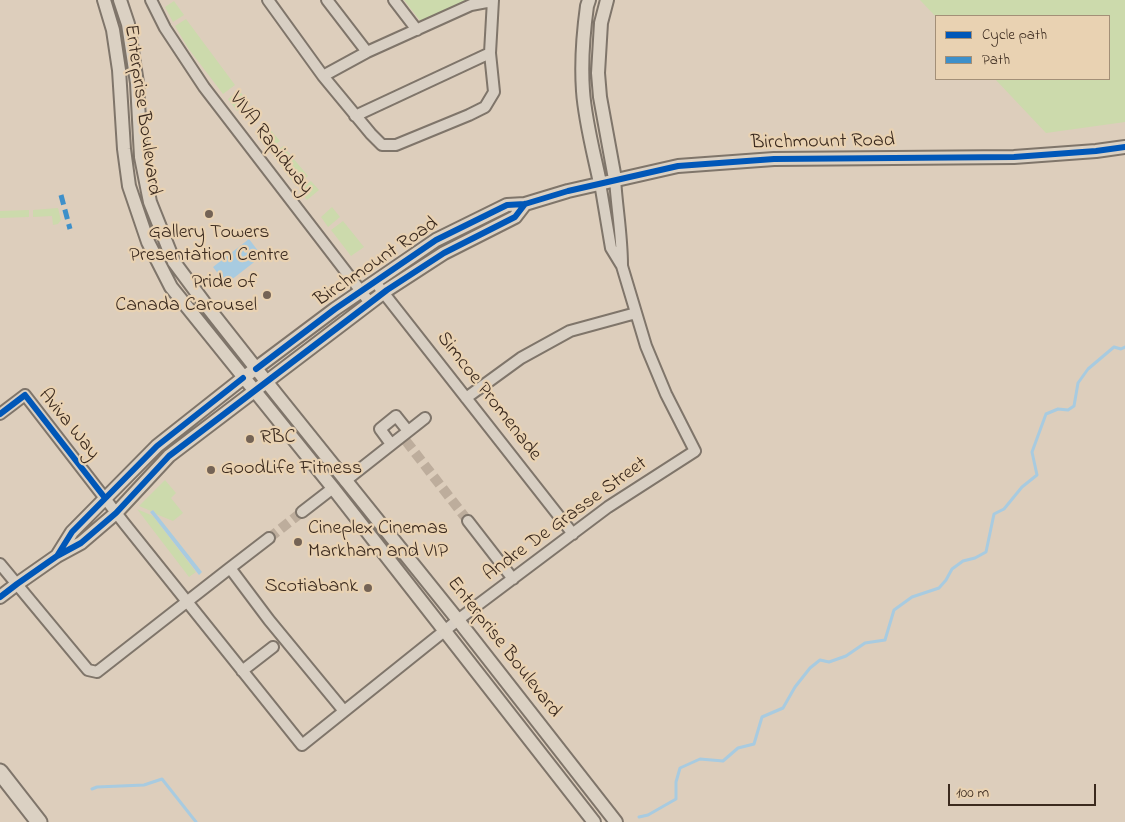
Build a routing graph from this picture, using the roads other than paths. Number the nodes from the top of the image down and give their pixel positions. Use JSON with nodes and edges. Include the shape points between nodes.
{"nodes":[{"id":1,"x":104,"y":0,"type":"edge"},
{"id":2,"x":120,"y":0,"type":"edge"},
{"id":3,"x":150,"y":0,"type":"edge"},
{"id":4,"x":268,"y":0,"type":"edge"},
{"id":5,"x":327,"y":0,"type":"edge"},
{"id":6,"x":394,"y":0,"type":"edge"},
{"id":7,"x":589,"y":0,"type":"edge"},
{"id":8,"x":607,"y":0,"type":"edge"},
{"id":9,"x":493,"y":1,"type":"edge"},
{"id":10,"x":417,"y":30,"type":"junction"},
{"id":11,"x":367,"y":52,"type":"junction"},
{"id":12,"x":490,"y":53,"type":"junction"},
{"id":13,"x":323,"y":76,"type":"junction"},
{"id":14,"x":356,"y":116,"type":"junction"},
{"id":15,"x":1125,"y":147,"type":"edge"},
{"id":16,"x":615,"y":180,"type":"junction"},
{"id":17,"x":600,"y":183,"type":"junction"},
{"id":18,"x":526,"y":204,"type":"junction"},
{"id":19,"x":622,"y":266,"type":"junction"},
{"id":20,"x":374,"y":281,"type":"junction"},
{"id":21,"x":361,"y":291,"type":"junction"},
{"id":22,"x":385,"y":292,"type":"junction"},
{"id":23,"x":370,"y":303,"type":"junction"},
{"id":24,"x":636,"y":312,"type":"junction"},
{"id":25,"x":256,"y":369,"type":"junction"},
{"id":26,"x":243,"y":378,"type":"junction"},
{"id":27,"x":266,"y":383,"type":"junction"},
{"id":28,"x":254,"y":392,"type":"junction"},
{"id":29,"x":466,"y":398,"type":"junction"},
{"id":30,"x":0,"y":414,"type":"edge"},
{"id":31,"x":425,"y":418,"type":"dead end"},
{"id":32,"x":405,"y":436,"type":"junction"},
{"id":33,"x":392,"y":444,"type":"junction"},
{"id":34,"x":345,"y":481,"type":"junction"},
{"id":35,"x":333,"y":488,"type":"junction"},
{"id":36,"x":105,"y":498,"type":"junction"},
{"id":37,"x":302,"y":512,"type":"tunnel mouth"},
{"id":38,"x":116,"y":513,"type":"junction"},
{"id":39,"x":468,"y":521,"type":"tunnel mouth"},
{"id":40,"x":573,"y":534,"type":"junction"},
{"id":41,"x":269,"y":538,"type":"tunnel mouth"},
{"id":42,"x":57,"y":556,"type":"junction"},
{"id":43,"x":0,"y":564,"type":"edge"},
{"id":44,"x":230,"y":568,"type":"junction"},
{"id":45,"x":513,"y":579,"type":"junction"},
{"id":46,"x":17,"y":584,"type":"junction"},
{"id":47,"x":0,"y":597,"type":"edge"},
{"id":48,"x":188,"y":602,"type":"junction"},
{"id":49,"x":458,"y":620,"type":"junction"},
{"id":50,"x":444,"y":631,"type":"junction"},
{"id":51,"x":273,"y":647,"type":"dead end"},
{"id":52,"x":242,"y":671,"type":"junction"},
{"id":53,"x":344,"y":711,"type":"junction"},
{"id":54,"x":0,"y":772,"type":"edge"},
{"id":55,"x":39,"y":822,"type":"edge"},
{"id":56,"x":594,"y":822,"type":"edge"},
{"id":57,"x":616,"y":822,"type":"edge"}],
"edges":[{"from":1,"to":26,"type":"main road","name":"Enterprise Boulevard","via":[[113,30],[119,70],[129,186],[148,242],[171,287]]},
{"from":2,"to":25,"type":"main road","name":"Enterprise Boulevard","via":[[128,24],[141,157],[150,202],[174,262]]},
{"from":3,"to":21,"type":"street","name":"VIVA Rapidway","via":[[204,87]]},
{"from":4,"to":13,"type":"street"},
{"from":5,"to":11,"type":"street"},
{"from":6,"to":10,"type":"street"},
{"from":7,"to":17,"type":"main road","via":[[582,47],[583,91]]},
{"from":8,"to":16,"type":"main road","via":[[598,73]]},
{"from":9,"to":10,"type":"street","via":[[471,5]]},
{"from":9,"to":12,"type":"street"},
{"from":10,"to":11,"type":"street"},
{"from":11,"to":13,"type":"street"},
{"from":12,"to":14,"type":"street"},
{"from":12,"to":14,"type":"street","via":[[494,92],[485,106],[469,115],[396,145],[382,145]]},
{"from":13,"to":14,"type":"street"},
{"from":15,"to":16,"type":"main road","name":"Birchmount Road","via":[[1014,157],[774,159],[678,166]]},
{"from":16,"to":17,"type":"main road","name":"Birchmount Road"},
{"from":16,"to":19,"type":"street"},
{"from":17,"to":18,"type":"main road","name":"Birchmount Road"},
{"from":17,"to":19,"type":"street","via":[[612,248]]},
{"from":18,"to":20,"type":"main road","name":"Birchmount Road","via":[[507,205],[436,240]]},
{"from":18,"to":22,"type":"main road","name":"Birchmount Road","via":[[515,217],[444,253]]},
{"from":19,"to":24,"type":"street"},
{"from":20,"to":21,"type":"main road","name":"Birchmount Road"},
{"from":20,"to":22,"type":"street","name":"Simcoe Promenade"},
{"from":21,"to":23,"type":"street","name":"VIVA Rapidway"},
{"from":21,"to":25,"type":"main road","name":"Birchmount Road"},
{"from":22,"to":23,"type":"main road","name":"Birchmount Road"},
{"from":22,"to":29,"type":"street","name":"Simcoe Promenade"},
{"from":23,"to":27,"type":"main road","name":"Birchmount Road"},
{"from":24,"to":29,"type":"street","via":[[570,331],[521,358]]},
{"from":24,"to":40,"type":"street","name":"Andre De Grasse Street","via":[[666,394],[695,451],[608,507]]},
{"from":25,"to":26,"type":"main road","name":"Birchmount Road"},
{"from":25,"to":27,"type":"main road","name":"Enterprise Boulevard"},
{"from":26,"to":28,"type":"main road","name":"Enterprise Boulevard"},
{"from":26,"to":36,"type":"main road","name":"Birchmount Road","via":[[157,446]]},
{"from":27,"to":28,"type":"main road","name":"Birchmount Road"},
{"from":27,"to":34,"type":"main road","name":"Enterprise Boulevard"},
{"from":28,"to":35,"type":"main road","name":"Enterprise Boulevard"},
{"from":28,"to":38,"type":"main road","name":"Birchmount Road","via":[[169,456]]},
{"from":29,"to":40,"type":"street","name":"Simcoe Promenade"},
{"from":30,"to":36,"type":"street","name":"Aviva Way","via":[[25,395]]},
{"from":31,"to":32,"type":"street"},
{"from":32,"to":33,"type":"street"},
{"from":32,"to":33,"type":"street","via":[[396,416],[380,429]]},
{"from":33,"to":34,"type":"street"},
{"from":34,"to":49,"type":"main road","name":"Enterprise Boulevard"},
{"from":35,"to":37,"type":"street"},
{"from":35,"to":50,"type":"main road","name":"Enterprise Boulevard"},
{"from":36,"to":38,"type":"street","name":"Aviva Way"},
{"from":36,"to":42,"type":"main road","name":"Birchmount Road","via":[[72,532]]},
{"from":38,"to":42,"type":"main road","name":"Birchmount Road","via":[[82,543]]},
{"from":38,"to":48,"type":"street","name":"Aviva Way"},
{"from":39,"to":45,"type":"street"},
{"from":40,"to":45,"type":"street","name":"Andre De Grasse Street"},
{"from":41,"to":44,"type":"street"},
{"from":42,"to":46,"type":"main road","name":"Birchmount Road"},
{"from":43,"to":46,"type":"street"},
{"from":44,"to":48,"type":"street"},
{"from":44,"to":53,"type":"street"},
{"from":45,"to":49,"type":"street","name":"Andre De Grasse Street"},
{"from":46,"to":47,"type":"main road","name":"Birchmount Road"},
{"from":46,"to":48,"type":"street","via":[[88,670],[97,672]]},
{"from":48,"to":52,"type":"street","name":"Aviva Way"},
{"from":49,"to":50,"type":"street","name":"Andre De Grasse Street"},
{"from":49,"to":57,"type":"main road","name":"Enterprise Boulevard"},
{"from":50,"to":53,"type":"street","name":"Andre De Grasse Street"},
{"from":50,"to":56,"type":"main road","name":"Enterprise Boulevard"},
{"from":51,"to":52,"type":"street"},
{"from":52,"to":53,"type":"street","name":"Andre De Grasse Street","via":[[302,745]]},
{"from":54,"to":55,"type":"highway"}]}
